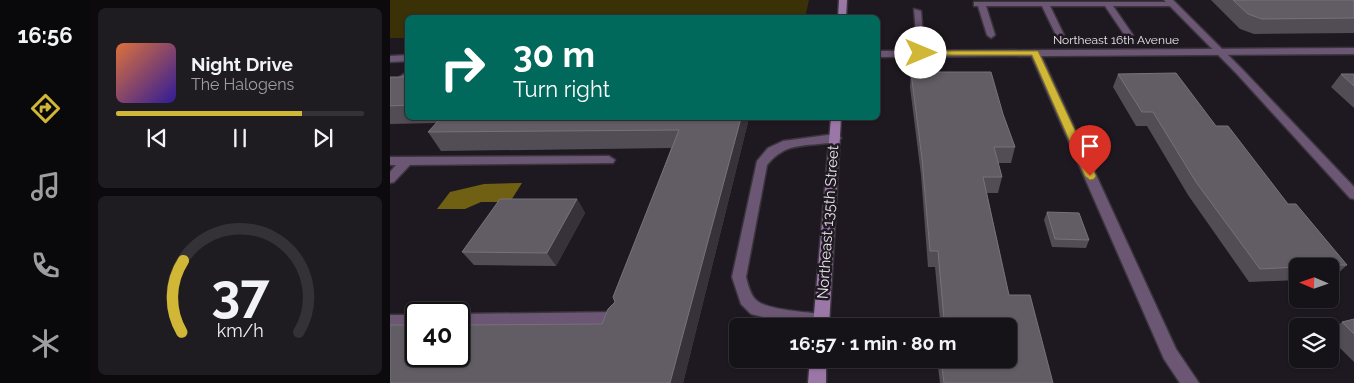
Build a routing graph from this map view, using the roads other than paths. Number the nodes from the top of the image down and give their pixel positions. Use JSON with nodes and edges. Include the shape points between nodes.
{"nodes":[{"id":1,"x":843,"y":0,"type":"edge"},
{"id":2,"x":1064,"y":2,"type":"edge"},
{"id":3,"x":1170,"y":2,"type":"edge"},
{"id":4,"x":1045,"y":4,"type":"junction"},
{"id":5,"x":1107,"y":4,"type":"junction"},
{"id":6,"x":917,"y":11,"type":"dead end"},
{"id":7,"x":842,"y":15,"type":"edge"},
{"id":8,"x":920,"y":34,"type":"dead end"},
{"id":9,"x":1060,"y":34,"type":"dead end"},
{"id":10,"x":991,"y":35,"type":"dead end"},
{"id":11,"x":1129,"y":35,"type":"dead end"},
{"id":12,"x":1354,"y":51,"type":"edge"},
{"id":13,"x":1035,"y":53,"type":"junction"},
{"id":14,"x":1221,"y":53,"type":"junction"},
{"id":15,"x":880,"y":54,"type":"edge"},
{"id":16,"x":405,"y":58,"type":"edge"},
{"id":17,"x":390,"y":59,"type":"edge"},
{"id":18,"x":405,"y":76,"type":"edge"},
{"id":19,"x":405,"y":86,"type":"edge"},
{"id":20,"x":391,"y":88,"type":"edge"},
{"id":21,"x":836,"y":120,"type":"edge"},
{"id":22,"x":835,"y":138,"type":"junction"},
{"id":23,"x":609,"y":160,"type":"dead end"},
{"id":24,"x":390,"y":161,"type":"edge"},
{"id":25,"x":407,"y":161,"type":"junction"},
{"id":26,"x":390,"y":179,"type":"edge"},
{"id":27,"x":1354,"y":195,"type":"edge"},
{"id":28,"x":793,"y":318,"type":"edge"},
{"id":29,"x":821,"y":318,"type":"edge"},
{"id":30,"x":616,"y":319,"type":"edge"},
{"id":31,"x":470,"y":321,"type":"edge"},
{"id":32,"x":390,"y":322,"type":"edge"},
{"id":33,"x":405,"y":322,"type":"edge"},
{"id":34,"x":818,"y":368,"type":"edge"},
{"id":35,"x":817,"y":383,"type":"edge"},
{"id":36,"x":1190,"y":383,"type":"edge"}],
"edges":[{"from":1,"to":7,"type":"main road"},
{"from":2,"to":4,"type":"street"},
{"from":2,"to":5,"type":"street"},
{"from":3,"to":5,"type":"street"},
{"from":3,"to":14,"type":"street"},
{"from":4,"to":9,"type":"street"},
{"from":4,"to":10,"type":"street","via":[[979,4]]},
{"from":5,"to":11,"type":"street"},
{"from":6,"to":8,"type":"street"},
{"from":12,"to":14,"type":"street","name":"Northeast 16th Avenue"},
{"from":13,"to":14,"type":"street","name":"Northeast 16th Avenue"},
{"from":13,"to":15,"type":"street","name":"Northeast 16th Avenue"},
{"from":13,"to":36,"type":"street","via":[[1170,354]]},
{"from":14,"to":27,"type":"street"},
{"from":16,"to":17,"type":"street"},
{"from":18,"to":20,"type":"street"},
{"from":19,"to":20,"type":"street"},
{"from":21,"to":22,"type":"main road","name":"Northeast 135th Street"},
{"from":22,"to":28,"type":"street","via":[[788,144],[772,151],[761,164],[740,277],[741,290],[752,306],[761,311]]},
{"from":22,"to":29,"type":"main road","name":"Northeast 135th Street"},
{"from":23,"to":25,"type":"street"},
{"from":24,"to":25,"type":"street"},
{"from":25,"to":26,"type":"street"},
{"from":30,"to":31,"type":"street"},
{"from":32,"to":33,"type":"street"},
{"from":34,"to":35,"type":"main road"}]}
